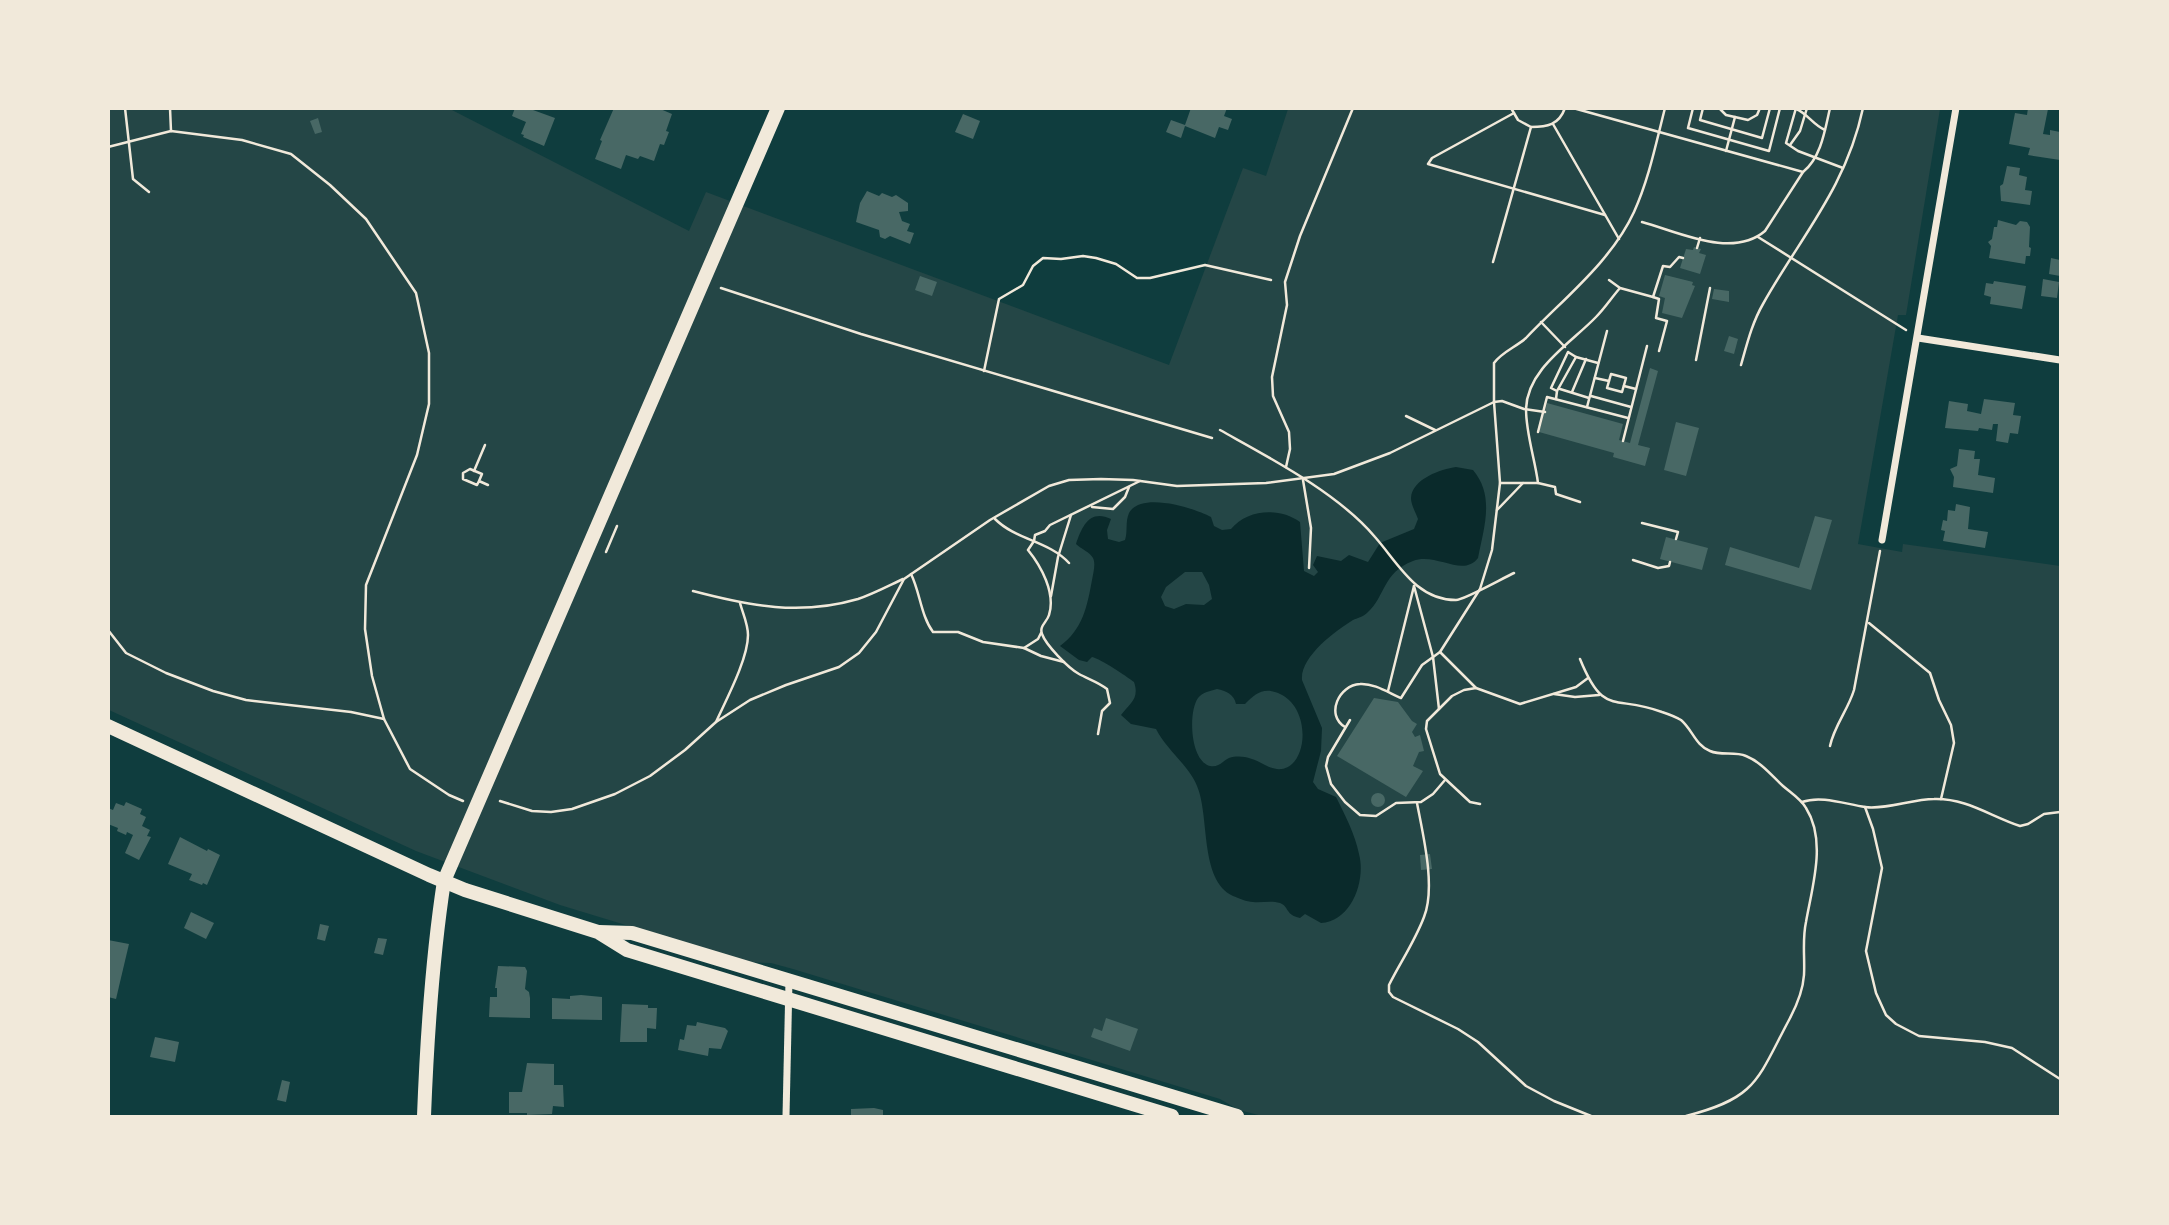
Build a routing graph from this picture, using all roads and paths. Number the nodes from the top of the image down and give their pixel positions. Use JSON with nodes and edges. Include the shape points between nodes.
{"nodes":[{"id":1,"x":125,"y":108,"type":"edge"},
{"id":2,"x":170,"y":108,"type":"edge"},
{"id":3,"x":778,"y":108,"type":"edge"},
{"id":4,"x":1353,"y":108,"type":"edge"},
{"id":5,"x":1511,"y":108,"type":"edge"},
{"id":6,"x":1565,"y":108,"type":"edge"},
{"id":7,"x":1573,"y":108,"type":"edge"},
{"id":8,"x":1665,"y":108,"type":"edge"},
{"id":9,"x":1693,"y":108,"type":"edge"},
{"id":10,"x":1703,"y":108,"type":"edge"},
{"id":11,"x":1719,"y":108,"type":"edge"},
{"id":12,"x":1760,"y":108,"type":"edge"},
{"id":13,"x":1770,"y":108,"type":"edge"},
{"id":14,"x":1780,"y":108,"type":"edge"},
{"id":15,"x":1807,"y":108,"type":"edge"},
{"id":16,"x":1830,"y":108,"type":"edge"},
{"id":17,"x":1863,"y":108,"type":"edge"},
{"id":18,"x":1956,"y":108,"type":"edge"},
{"id":19,"x":1796,"y":109,"type":"edge"},
{"id":20,"x":1514,"y":113,"type":"junction"},
{"id":21,"x":1806,"y":116,"type":"junction"},
{"id":22,"x":1735,"y":117,"type":"junction"},
{"id":23,"x":1553,"y":124,"type":"junction"},
{"id":24,"x":1531,"y":127,"type":"junction"},
{"id":25,"x":1732,"y":129,"type":"junction"},
{"id":26,"x":1825,"y":130,"type":"junction"},
{"id":27,"x":171,"y":131,"type":"junction"},
{"id":28,"x":1659,"y":131,"type":"junction"},
{"id":29,"x":1729,"y":139,"type":"junction"},
{"id":30,"x":129,"y":141,"type":"junction"},
{"id":31,"x":1790,"y":145,"type":"junction"},
{"id":32,"x":108,"y":147,"type":"edge"},
{"id":33,"x":1726,"y":151,"type":"junction"},
{"id":34,"x":1815,"y":156,"type":"junction"},
{"id":35,"x":1844,"y":168,"type":"junction"},
{"id":36,"x":1804,"y":172,"type":"junction"},
{"id":37,"x":1514,"y":188,"type":"junction"},
{"id":38,"x":149,"y":192,"type":"dead end"},
{"id":39,"x":1605,"y":215,"type":"junction"},
{"id":40,"x":1642,"y":222,"type":"dead end"},
{"id":41,"x":1758,"y":236,"type":"junction"},
{"id":42,"x":1700,"y":238,"type":"junction"},
{"id":43,"x":1619,"y":239,"type":"junction"},
{"id":44,"x":1697,"y":248,"type":"dead end"},
{"id":45,"x":1791,"y":257,"type":"junction"},
{"id":46,"x":1683,"y":258,"type":"dead end"},
{"id":47,"x":1493,"y":262,"type":"dead end"},
{"id":48,"x":1609,"y":279,"type":"dead end"},
{"id":49,"x":1271,"y":280,"type":"dead end"},
{"id":50,"x":721,"y":288,"type":"dead end"},
{"id":51,"x":1620,"y":288,"type":"junction"},
{"id":52,"x":1710,"y":289,"type":"dead end"},
{"id":53,"x":1653,"y":297,"type":"junction"},
{"id":54,"x":1541,"y":322,"type":"junction"},
{"id":55,"x":1607,"y":331,"type":"dead end"},
{"id":56,"x":1918,"y":338,"type":"junction"},
{"id":57,"x":1647,"y":346,"type":"dead end"},
{"id":58,"x":1565,"y":347,"type":"junction"},
{"id":59,"x":1660,"y":351,"type":"dead end"},
{"id":60,"x":1576,"y":357,"type":"junction"},
{"id":61,"x":1586,"y":359,"type":"junction"},
{"id":62,"x":1696,"y":359,"type":"dead end"},
{"id":63,"x":2060,"y":360,"type":"edge"},
{"id":64,"x":1598,"y":363,"type":"junction"},
{"id":65,"x":1741,"y":365,"type":"dead end"},
{"id":66,"x":984,"y":371,"type":"junction"},
{"id":67,"x":1595,"y":377,"type":"junction"},
{"id":68,"x":1609,"y":381,"type":"junction"},
{"id":69,"x":1624,"y":386,"type":"junction"},
{"id":70,"x":1636,"y":389,"type":"junction"},
{"id":71,"x":1559,"y":390,"type":"junction"},
{"id":72,"x":1572,"y":392,"type":"junction"},
{"id":73,"x":1590,"y":397,"type":"junction"},
{"id":74,"x":1556,"y":399,"type":"junction"},
{"id":75,"x":1494,"y":402,"type":"junction"},
{"id":76,"x":1587,"y":407,"type":"junction"},
{"id":77,"x":1631,"y":407,"type":"junction"},
{"id":78,"x":1526,"y":409,"type":"junction"},
{"id":79,"x":1544,"y":412,"type":"junction"},
{"id":80,"x":1406,"y":416,"type":"dead end"},
{"id":81,"x":1628,"y":418,"type":"junction"},
{"id":82,"x":1220,"y":430,"type":"dead end"},
{"id":83,"x":1436,"y":431,"type":"junction"},
{"id":84,"x":1538,"y":432,"type":"dead end"},
{"id":85,"x":1212,"y":438,"type":"dead end"},
{"id":86,"x":1623,"y":441,"type":"dead end"},
{"id":87,"x":485,"y":445,"type":"dead end"},
{"id":88,"x":1286,"y":467,"type":"junction"},
{"id":89,"x":474,"y":471,"type":"junction"},
{"id":90,"x":1303,"y":480,"type":"junction"},
{"id":91,"x":479,"y":481,"type":"junction"},
{"id":92,"x":1140,"y":481,"type":"junction"},
{"id":93,"x":1500,"y":483,"type":"junction"},
{"id":94,"x":1523,"y":483,"type":"junction"},
{"id":95,"x":1538,"y":483,"type":"junction"},
{"id":96,"x":488,"y":485,"type":"dead end"},
{"id":97,"x":1129,"y":487,"type":"junction"},
{"id":98,"x":1580,"y":502,"type":"dead end"},
{"id":99,"x":1089,"y":507,"type":"junction"},
{"id":100,"x":1497,"y":510,"type":"junction"},
{"id":101,"x":1072,"y":515,"type":"junction"},
{"id":102,"x":995,"y":518,"type":"junction"},
{"id":103,"x":1642,"y":523,"type":"dead end"},
{"id":104,"x":617,"y":526,"type":"dead end"},
{"id":105,"x":1676,"y":539,"type":"dead end"},
{"id":106,"x":1882,"y":540,"type":"joint"},
{"id":107,"x":1034,"y":541,"type":"junction"},
{"id":108,"x":606,"y":552,"type":"dead end"},
{"id":109,"x":1060,"y":552,"type":"junction"},
{"id":110,"x":1633,"y":560,"type":"dead end"},
{"id":111,"x":1069,"y":562,"type":"dead end"},
{"id":112,"x":1670,"y":562,"type":"dead end"},
{"id":113,"x":1309,"y":568,"type":"dead end"},
{"id":114,"x":1514,"y":573,"type":"dead end"},
{"id":115,"x":911,"y":574,"type":"junction"},
{"id":116,"x":904,"y":579,"type":"junction"},
{"id":117,"x":1414,"y":586,"type":"junction"},
{"id":118,"x":1480,"y":589,"type":"junction"},
{"id":119,"x":693,"y":591,"type":"dead end"},
{"id":120,"x":1050,"y":599,"type":"junction"},
{"id":121,"x":740,"y":603,"type":"junction"},
{"id":122,"x":1868,"y":622,"type":"junction"},
{"id":123,"x":108,"y":630,"type":"edge"},
{"id":124,"x":1041,"y":633,"type":"junction"},
{"id":125,"x":1024,"y":648,"type":"junction"},
{"id":126,"x":1440,"y":652,"type":"junction"},
{"id":127,"x":1433,"y":657,"type":"junction"},
{"id":128,"x":1580,"y":659,"type":"dead end"},
{"id":129,"x":1066,"y":663,"type":"junction"},
{"id":130,"x":1588,"y":678,"type":"junction"},
{"id":131,"x":1476,"y":688,"type":"junction"},
{"id":132,"x":1388,"y":692,"type":"junction"},
{"id":133,"x":1549,"y":694,"type":"junction"},
{"id":134,"x":1599,"y":695,"type":"junction"},
{"id":135,"x":1440,"y":709,"type":"junction"},
{"id":136,"x":384,"y":719,"type":"junction"},
{"id":137,"x":1350,"y":720,"type":"dead end"},
{"id":138,"x":716,"y":722,"type":"junction"},
{"id":139,"x":108,"y":726,"type":"edge"},
{"id":140,"x":1345,"y":727,"type":"junction"},
{"id":141,"x":1098,"y":734,"type":"dead end"},
{"id":142,"x":1830,"y":746,"type":"dead end"},
{"id":143,"x":1445,"y":780,"type":"junction"},
{"id":144,"x":449,"y":795,"type":"dead end"},
{"id":145,"x":1941,"y":799,"type":"junction"},
{"id":146,"x":500,"y":801,"type":"dead end"},
{"id":147,"x":1801,"y":802,"type":"junction"},
{"id":148,"x":1417,"y":803,"type":"junction"},
{"id":149,"x":1480,"y":804,"type":"dead end"},
{"id":150,"x":1864,"y":807,"type":"junction"},
{"id":151,"x":2060,"y":811,"type":"edge"},
{"id":152,"x":444,"y":881,"type":"junction"},
{"id":153,"x":598,"y":932,"type":"junction"},
{"id":154,"x":789,"y":981,"type":"junction"},
{"id":155,"x":789,"y":999,"type":"junction"},
{"id":156,"x":2060,"y":1079,"type":"edge"},
{"id":157,"x":424,"y":1116,"type":"edge"},
{"id":158,"x":786,"y":1116,"type":"edge"},
{"id":159,"x":1172,"y":1116,"type":"edge"},
{"id":160,"x":1237,"y":1116,"type":"edge"},
{"id":161,"x":1591,"y":1116,"type":"edge"},
{"id":162,"x":1686,"y":1116,"type":"edge"}],
"edges":[{"from":1,"to":30,"type":"path"},
{"from":2,"to":27,"type":"path"},
{"from":3,"to":152,"type":"main road"},
{"from":4,"to":88,"type":"path","via":[[1285,282],[1287,305],[1272,377],[1273,396],[1289,432]]},
{"from":5,"to":20,"type":"path"},
{"from":6,"to":23,"type":"path"},
{"from":7,"to":28,"type":"path"},
{"from":8,"to":28,"type":"path"},
{"from":9,"to":29,"type":"path","via":[[1688,128]]},
{"from":10,"to":25,"type":"path","via":[[1700,120]]},
{"from":11,"to":22,"type":"path"},
{"from":12,"to":22,"type":"path","via":[[1751,119]]},
{"from":13,"to":25,"type":"path","via":[[1762,138]]},
{"from":14,"to":29,"type":"path","via":[[1769,151]]},
{"from":15,"to":21,"type":"path"},
{"from":16,"to":26,"type":"path"},
{"from":17,"to":35,"type":"path"},
{"from":18,"to":56,"type":"street"},
{"from":19,"to":21,"type":"path"},
{"from":19,"to":31,"type":"path","via":[[1786,143]]},
{"from":20,"to":24,"type":"path"},
{"from":20,"to":37,"type":"path","via":[[1428,164]]},
{"from":21,"to":26,"type":"path"},
{"from":21,"to":31,"type":"path"},
{"from":22,"to":25,"type":"path"},
{"from":23,"to":24,"type":"path"},
{"from":23,"to":39,"type":"path"},
{"from":24,"to":37,"type":"path"},
{"from":25,"to":29,"type":"path"},
{"from":26,"to":34,"type":"path"},
{"from":27,"to":30,"type":"path"},
{"from":27,"to":136,"type":"path","via":[[243,140],[291,154],[366,219],[416,293],[429,353],[429,404],[417,455],[366,585],[365,629]]},
{"from":28,"to":33,"type":"path"},
{"from":28,"to":43,"type":"path","via":[[1641,195]]},
{"from":29,"to":33,"type":"path"},
{"from":30,"to":32,"type":"path"},
{"from":30,"to":38,"type":"path","via":[[133,179]]},
{"from":31,"to":34,"type":"path"},
{"from":33,"to":36,"type":"path"},
{"from":34,"to":35,"type":"path"},
{"from":34,"to":36,"type":"path"},
{"from":35,"to":45,"type":"path"},
{"from":36,"to":41,"type":"path"},
{"from":37,"to":39,"type":"path"},
{"from":37,"to":47,"type":"path"},
{"from":39,"to":43,"type":"path"},
{"from":40,"to":42,"type":"path"},
{"from":41,"to":42,"type":"path","via":[[1730,245]]},
{"from":41,"to":45,"type":"path"},
{"from":42,"to":44,"type":"path"},
{"from":43,"to":54,"type":"path"},
{"from":45,"to":56,"type":"path"},
{"from":45,"to":65,"type":"path","via":[[1762,306]]},
{"from":46,"to":53,"type":"path","via":[[1670,267],[1663,266]]},
{"from":48,"to":51,"type":"path"},
{"from":49,"to":66,"type":"path","via":[[1205,265],[1137,278],[1096,258],[1043,258],[1023,285],[999,299]]},
{"from":50,"to":66,"type":"path"},
{"from":51,"to":53,"type":"path"},
{"from":51,"to":58,"type":"path"},
{"from":52,"to":62,"type":"path"},
{"from":53,"to":59,"type":"path","via":[[1659,299],[1656,318],[1667,321]]},
{"from":54,"to":58,"type":"path"},
{"from":54,"to":75,"type":"path","via":[[1494,363]]},
{"from":55,"to":64,"type":"path"},
{"from":56,"to":63,"type":"street"},
{"from":56,"to":106,"type":"street"},
{"from":57,"to":70,"type":"path"},
{"from":58,"to":78,"type":"path","via":[[1531,386]]},
{"from":60,"to":61,"type":"path"},
{"from":60,"to":71,"type":"path"},
{"from":60,"to":71,"type":"path","via":[[1566,354],[1551,388]]},
{"from":61,"to":64,"type":"path"},
{"from":61,"to":72,"type":"path"},
{"from":64,"to":67,"type":"path"},
{"from":66,"to":85,"type":"path"},
{"from":67,"to":68,"type":"path"},
{"from":67,"to":73,"type":"path"},
{"from":68,"to":69,"type":"path","via":[[1607,388],[1622,392]]},
{"from":68,"to":69,"type":"path","via":[[1611,374],[1626,378]]},
{"from":69,"to":70,"type":"path"},
{"from":70,"to":77,"type":"path"},
{"from":71,"to":72,"type":"path"},
{"from":71,"to":74,"type":"path"},
{"from":72,"to":73,"type":"path"},
{"from":73,"to":76,"type":"path"},
{"from":73,"to":77,"type":"path"},
{"from":74,"to":76,"type":"path"},
{"from":74,"to":79,"type":"path","via":[[1547,397]]},
{"from":75,"to":78,"type":"path"},
{"from":75,"to":83,"type":"path"},
{"from":75,"to":93,"type":"path"},
{"from":76,"to":81,"type":"path"},
{"from":77,"to":81,"type":"path"},
{"from":78,"to":79,"type":"path"},
{"from":78,"to":95,"type":"path"},
{"from":79,"to":84,"type":"path"},
{"from":80,"to":83,"type":"path"},
{"from":81,"to":86,"type":"path"},
{"from":82,"to":88,"type":"path"},
{"from":83,"to":90,"type":"path","via":[[1334,474]]},
{"from":87,"to":89,"type":"path"},
{"from":88,"to":90,"type":"path"},
{"from":89,"to":91,"type":"path","via":[[482,474]]},
{"from":89,"to":91,"type":"path","via":[[465,470],[463,479],[477,485]]},
{"from":90,"to":92,"type":"path","via":[[1177,486]]},
{"from":90,"to":113,"type":"path","via":[[1311,528]]},
{"from":90,"to":117,"type":"path","via":[[1346,508]]},
{"from":91,"to":96,"type":"path"},
{"from":92,"to":97,"type":"path"},
{"from":92,"to":102,"type":"path","via":[[1069,480],[1049,486]]},
{"from":93,"to":94,"type":"path"},
{"from":93,"to":100,"type":"path"},
{"from":94,"to":95,"type":"path"},
{"from":94,"to":100,"type":"path"},
{"from":95,"to":98,"type":"path"},
{"from":97,"to":99,"type":"path"},
{"from":97,"to":99,"type":"path","via":[[1113,509]]},
{"from":99,"to":101,"type":"path"},
{"from":100,"to":118,"type":"path","via":[[1492,550]]},
{"from":101,"to":107,"type":"path","via":[[1038,532]]},
{"from":101,"to":109,"type":"path"},
{"from":102,"to":107,"type":"path","via":[[1010,531]]},
{"from":102,"to":115,"type":"path"},
{"from":103,"to":105,"type":"path","via":[[1678,532]]},
{"from":104,"to":108,"type":"path"},
{"from":106,"to":122,"type":"path"},
{"from":107,"to":109,"type":"path"},
{"from":107,"to":120,"type":"path","via":[[1028,550],[1041,568]]},
{"from":109,"to":111,"type":"path"},
{"from":109,"to":120,"type":"path"},
{"from":110,"to":112,"type":"path","via":[[1658,568]]},
{"from":114,"to":118,"type":"path"},
{"from":115,"to":116,"type":"path"},
{"from":115,"to":125,"type":"path","via":[[933,632],[958,632],[983,642]]},
{"from":116,"to":121,"type":"path","via":[[861,598],[818,608]]},
{"from":116,"to":138,"type":"path","via":[[876,632],[859,653],[839,667],[750,700]]},
{"from":117,"to":118,"type":"path","via":[[1457,600]]},
{"from":117,"to":127,"type":"path"},
{"from":117,"to":132,"type":"path"},
{"from":118,"to":126,"type":"path"},
{"from":119,"to":121,"type":"path"},
{"from":120,"to":124,"type":"path"},
{"from":121,"to":138,"type":"path","via":[[747,643]]},
{"from":122,"to":142,"type":"path","via":[[1854,691]]},
{"from":122,"to":145,"type":"path","via":[[1930,673],[1954,743]]},
{"from":123,"to":136,"type":"path","via":[[126,653],[213,691],[246,700]]},
{"from":124,"to":125,"type":"path"},
{"from":124,"to":129,"type":"path"},
{"from":125,"to":129,"type":"path"},
{"from":126,"to":127,"type":"path"},
{"from":126,"to":131,"type":"path"},
{"from":127,"to":132,"type":"path","via":[[1422,665],[1401,698]]},
{"from":127,"to":135,"type":"path"},
{"from":128,"to":130,"type":"path"},
{"from":129,"to":141,"type":"path","via":[[1107,689],[1110,703],[1102,711]]},
{"from":130,"to":133,"type":"path","via":[[1576,687]]},
{"from":130,"to":134,"type":"path"},
{"from":131,"to":133,"type":"path","via":[[1520,704]]},
{"from":131,"to":135,"type":"path","via":[[1452,696]]},
{"from":132,"to":140,"type":"path","via":[[1368,684],[1348,687],[1335,711]]},
{"from":133,"to":134,"type":"path"},
{"from":134,"to":147,"type":"path","via":[[1680,720],[1705,749],[1748,757]]},
{"from":135,"to":143,"type":"path","via":[[1427,721],[1426,729],[1437,769]]},
{"from":136,"to":144,"type":"path","via":[[410,769]]},
{"from":137,"to":140,"type":"path"},
{"from":138,"to":146,"type":"path","via":[[650,776],[615,794],[551,811],[532,811]]},
{"from":139,"to":152,"type":"main road"},
{"from":140,"to":148,"type":"path","via":[[1326,766],[1331,784],[1345,802],[1368,816],[1396,803]]},
{"from":143,"to":148,"type":"path"},
{"from":143,"to":149,"type":"path","via":[[1470,802]]},
{"from":145,"to":150,"type":"path"},
{"from":145,"to":151,"type":"path","via":[[1971,804],[2017,825]]},
{"from":147,"to":150,"type":"path","via":[[1810,799]]},
{"from":147,"to":162,"type":"path","via":[[1811,817],[1816,852],[1803,944],[1804,977],[1795,1008],[1752,1086],[1724,1106]]},
{"from":148,"to":161,"type":"path","via":[[1428,898],[1425,916],[1389,992],[1478,1042],[1526,1086]]},
{"from":150,"to":156,"type":"path","via":[[1881,868],[1866,951],[1886,1015],[1919,1036],[2012,1048]]},
{"from":152,"to":153,"type":"main road"},
{"from":152,"to":157,"type":"main road"},
{"from":153,"to":154,"type":"main road","via":[[632,933]]},
{"from":153,"to":155,"type":"main road","via":[[627,950]]},
{"from":154,"to":155,"type":"street"},
{"from":154,"to":160,"type":"main road"},
{"from":155,"to":158,"type":"street"},
{"from":155,"to":159,"type":"main road"}]}
